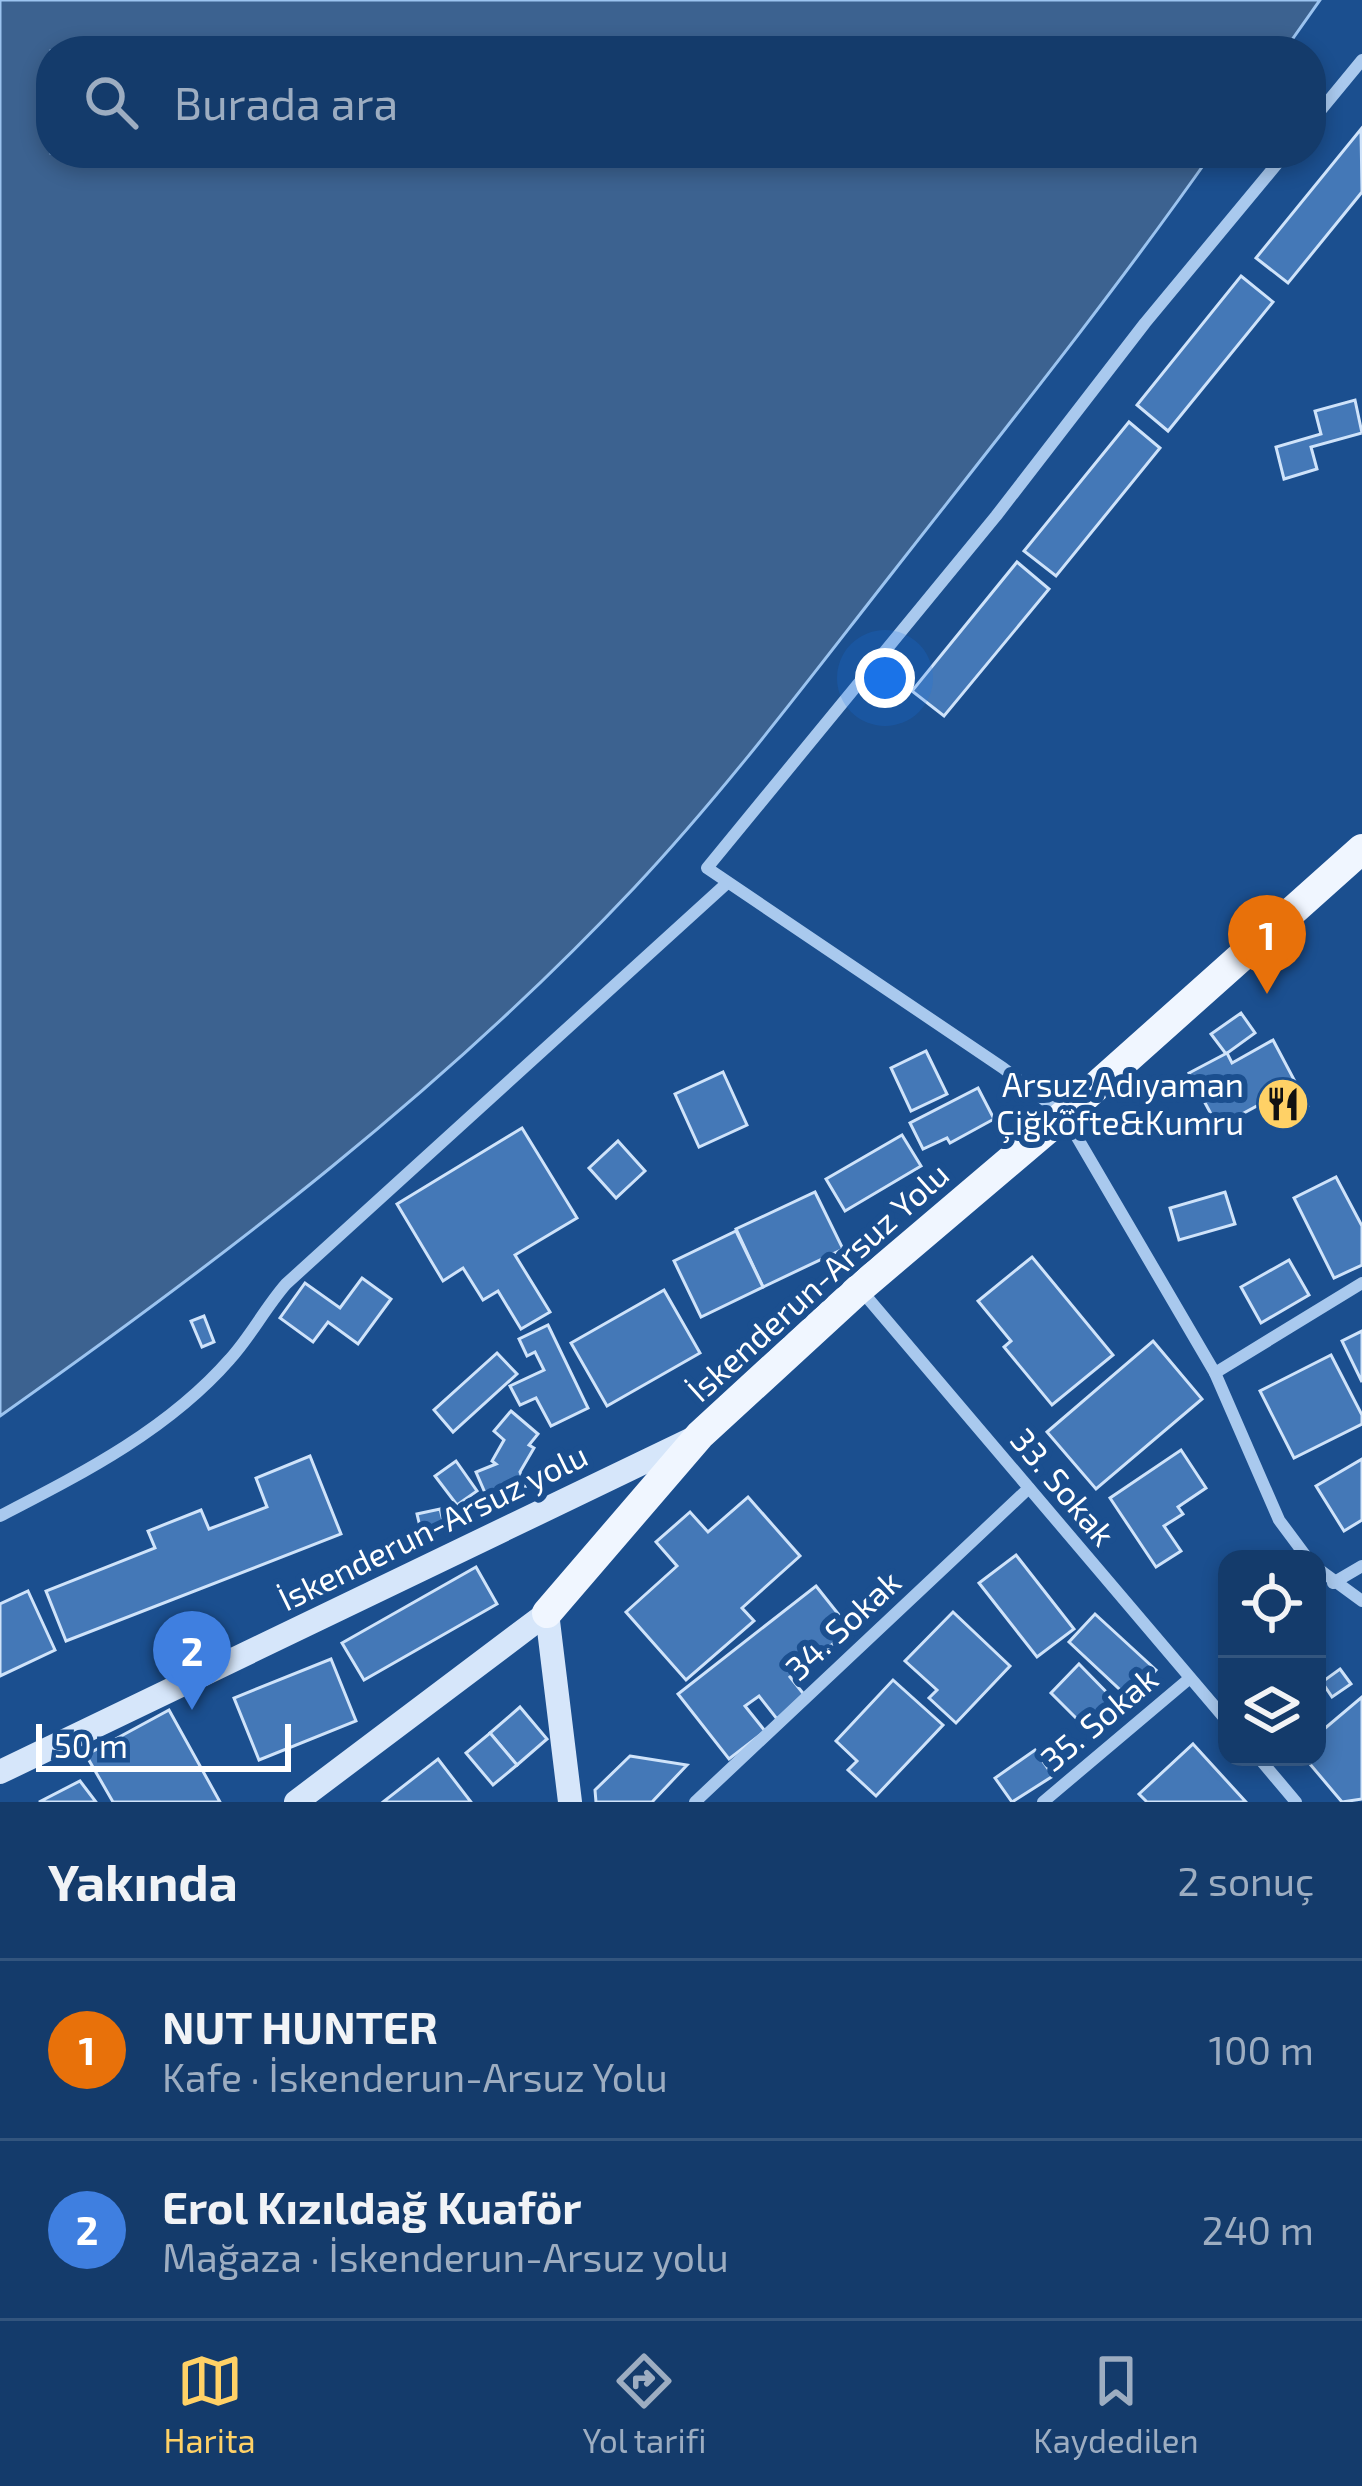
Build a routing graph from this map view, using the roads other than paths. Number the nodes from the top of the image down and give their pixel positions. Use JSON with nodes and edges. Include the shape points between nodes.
{"nodes":[{"id":1,"x":1362,"y":60,"type":"edge"},
{"id":2,"x":1326,"y":104,"type":"edge"},
{"id":3,"x":1274,"y":168,"type":"edge"},
{"id":4,"x":1362,"y":849,"type":"edge"},
{"id":5,"x":726,"y":884,"type":"junction"},
{"id":6,"x":1064,"y":1115,"type":"junction"},
{"id":7,"x":1362,"y":1283,"type":"edge"},
{"id":8,"x":859,"y":1288,"type":"junction"},
{"id":9,"x":1215,"y":1372,"type":"junction"},
{"id":10,"x":700,"y":1435,"type":"junction"},
{"id":11,"x":1029,"y":1488,"type":"junction"},
{"id":12,"x":0,"y":1516,"type":"edge"},
{"id":13,"x":1301,"y":1550,"type":"edge"},
{"id":14,"x":1362,"y":1566,"type":"edge"},
{"id":15,"x":1326,"y":1576,"type":"edge"},
{"id":16,"x":1333,"y":1583,"type":"junction"},
{"id":17,"x":1362,"y":1601,"type":"edge"},
{"id":18,"x":547,"y":1613,"type":"junction"},
{"id":19,"x":1190,"y":1678,"type":"junction"},
{"id":20,"x":1218,"y":1711,"type":"edge"},
{"id":21,"x":1266,"y":1766,"type":"edge"},
{"id":22,"x":0,"y":1772,"type":"edge"},
{"id":23,"x":296,"y":1802,"type":"edge"},
{"id":24,"x":570,"y":1802,"type":"edge"},
{"id":25,"x":695,"y":1802,"type":"edge"},
{"id":26,"x":1043,"y":1802,"type":"edge"},
{"id":27,"x":1296,"y":1802,"type":"edge"}],
"edges":[{"from":1,"to":2,"type":"street"},
{"from":3,"to":5,"type":"street","via":[[707,868]]},
{"from":4,"to":6,"type":"main road","name":"İskenderun-Arsuz Yolu"},
{"from":5,"to":6,"type":"street"},
{"from":5,"to":12,"type":"street","via":[[286,1284],[231,1358],[175,1413]]},
{"from":6,"to":8,"type":"main road","name":"İskenderun-Arsuz Yolu"},
{"from":6,"to":9,"type":"street"},
{"from":7,"to":9,"type":"street"},
{"from":8,"to":10,"type":"main road","name":"İskenderun-Arsuz Yolu"},
{"from":8,"to":11,"type":"street","name":"33. Sokak"},
{"from":9,"to":13,"type":"street","via":[[1279,1520]]},
{"from":10,"to":18,"type":"main road","name":"İskenderun-Arsuz Yolu"},
{"from":10,"to":22,"type":"main road","name":"İskenderun-Arsuz yolu"},
{"from":11,"to":19,"type":"street","name":"33. Sokak"},
{"from":11,"to":25,"type":"street","name":"34. Sokak"},
{"from":14,"to":16,"type":"street"},
{"from":15,"to":16,"type":"street"},
{"from":16,"to":17,"type":"street"},
{"from":18,"to":23,"type":"main road"},
{"from":18,"to":24,"type":"main road"},
{"from":19,"to":20,"type":"street","name":"33. Sokak"},
{"from":19,"to":26,"type":"street","name":"35. Sokak"},
{"from":21,"to":27,"type":"street"}]}
